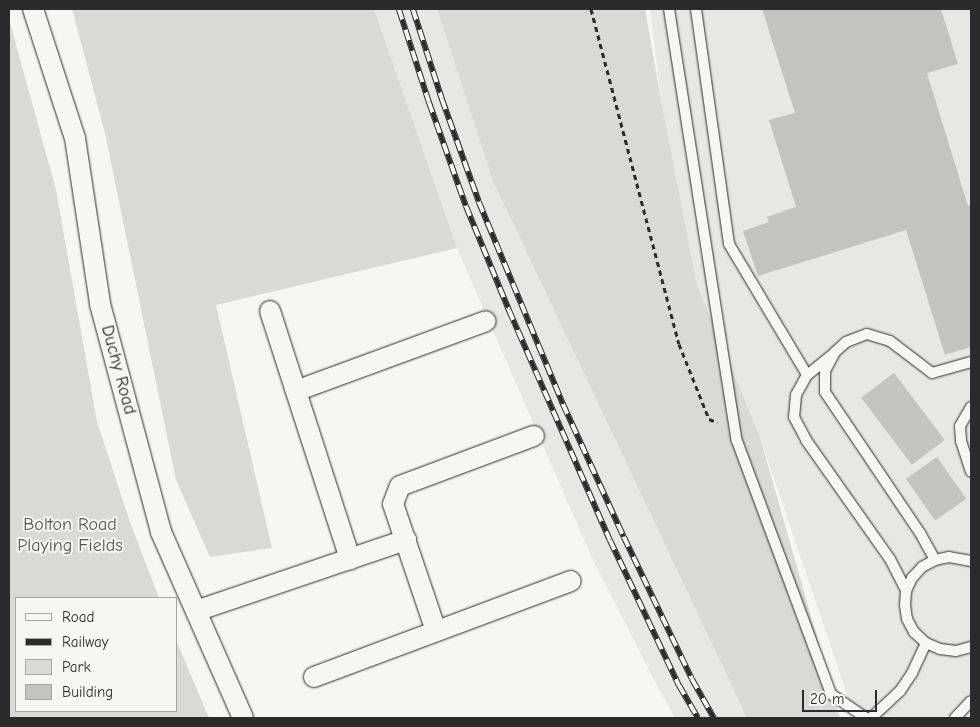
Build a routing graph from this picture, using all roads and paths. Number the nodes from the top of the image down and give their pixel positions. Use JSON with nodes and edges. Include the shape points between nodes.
{"nodes":[{"id":1,"x":33,"y":9,"type":"edge"},
{"id":2,"x":591,"y":9,"type":"edge"},
{"id":3,"x":669,"y":9,"type":"edge"},
{"id":4,"x":696,"y":9,"type":"edge"},
{"id":5,"x":270,"y":312,"type":"dead end"},
{"id":6,"x":486,"y":321,"type":"dead end"},
{"id":7,"x":835,"y":352,"type":"junction"},
{"id":8,"x":971,"y":362,"type":"edge"},
{"id":9,"x":807,"y":375,"type":"junction"},
{"id":10,"x":296,"y":391,"type":"junction"},
{"id":11,"x":971,"y":407,"type":"edge"},
{"id":12,"x":734,"y":428,"type":"junction"},
{"id":13,"x":534,"y":436,"type":"dead end"},
{"id":14,"x":971,"y":471,"type":"edge"},
{"id":15,"x":406,"y":540,"type":"junction"},
{"id":16,"x":350,"y":559,"type":"junction"},
{"id":17,"x":935,"y":560,"type":"junction"},
{"id":18,"x":971,"y":561,"type":"edge"},
{"id":19,"x":572,"y":581,"type":"dead end"},
{"id":20,"x":906,"y":591,"type":"junction"},
{"id":21,"x":196,"y":611,"type":"junction"},
{"id":22,"x":436,"y":631,"type":"junction"},
{"id":23,"x":926,"y":643,"type":"junction"},
{"id":24,"x":971,"y":647,"type":"edge"},
{"id":25,"x":314,"y":677,"type":"dead end"},
{"id":26,"x":971,"y":701,"type":"edge"},
{"id":27,"x":243,"y":718,"type":"edge"},
{"id":28,"x":866,"y":718,"type":"edge"},
{"id":29,"x":871,"y":718,"type":"edge"},
{"id":30,"x":955,"y":718,"type":"edge"}],
"edges":[{"from":1,"to":21,"type":"street","name":"Duchy Road","via":[[75,138],[100,304],[161,532]]},
{"from":2,"to":12,"type":"path","via":[[679,344],[709,419]]},
{"from":3,"to":12,"type":"lane"},
{"from":4,"to":9,"type":"lane","via":[[729,244]]},
{"from":5,"to":10,"type":"street"},
{"from":6,"to":10,"type":"street"},
{"from":7,"to":8,"type":"lane","via":[[846,342],[867,334],[890,341],[932,374]]},
{"from":7,"to":9,"type":"lane"},
{"from":7,"to":17,"type":"lane","via":[[825,371],[825,392]]},
{"from":9,"to":20,"type":"lane","via":[[796,395],[794,417],[806,440],[890,559]]},
{"from":10,"to":16,"type":"street"},
{"from":11,"to":14,"type":"lane","via":[[960,426],[960,440]]},
{"from":12,"to":28,"type":"lane","via":[[831,694]]},
{"from":13,"to":15,"type":"street","via":[[400,486],[393,504]]},
{"from":15,"to":16,"type":"street"},
{"from":15,"to":22,"type":"street"},
{"from":16,"to":21,"type":"street"},
{"from":17,"to":18,"type":"lane","via":[[949,557]]},
{"from":17,"to":20,"type":"lane","via":[[912,578]]},
{"from":19,"to":22,"type":"street"},
{"from":20,"to":23,"type":"lane","via":[[907,619],[914,632]]},
{"from":21,"to":27,"type":"street","name":"Duchy Road"},
{"from":22,"to":25,"type":"street"},
{"from":23,"to":24,"type":"lane","via":[[940,649]]},
{"from":23,"to":29,"type":"lane","via":[[900,691]]},
{"from":26,"to":30,"type":"lane"}]}
